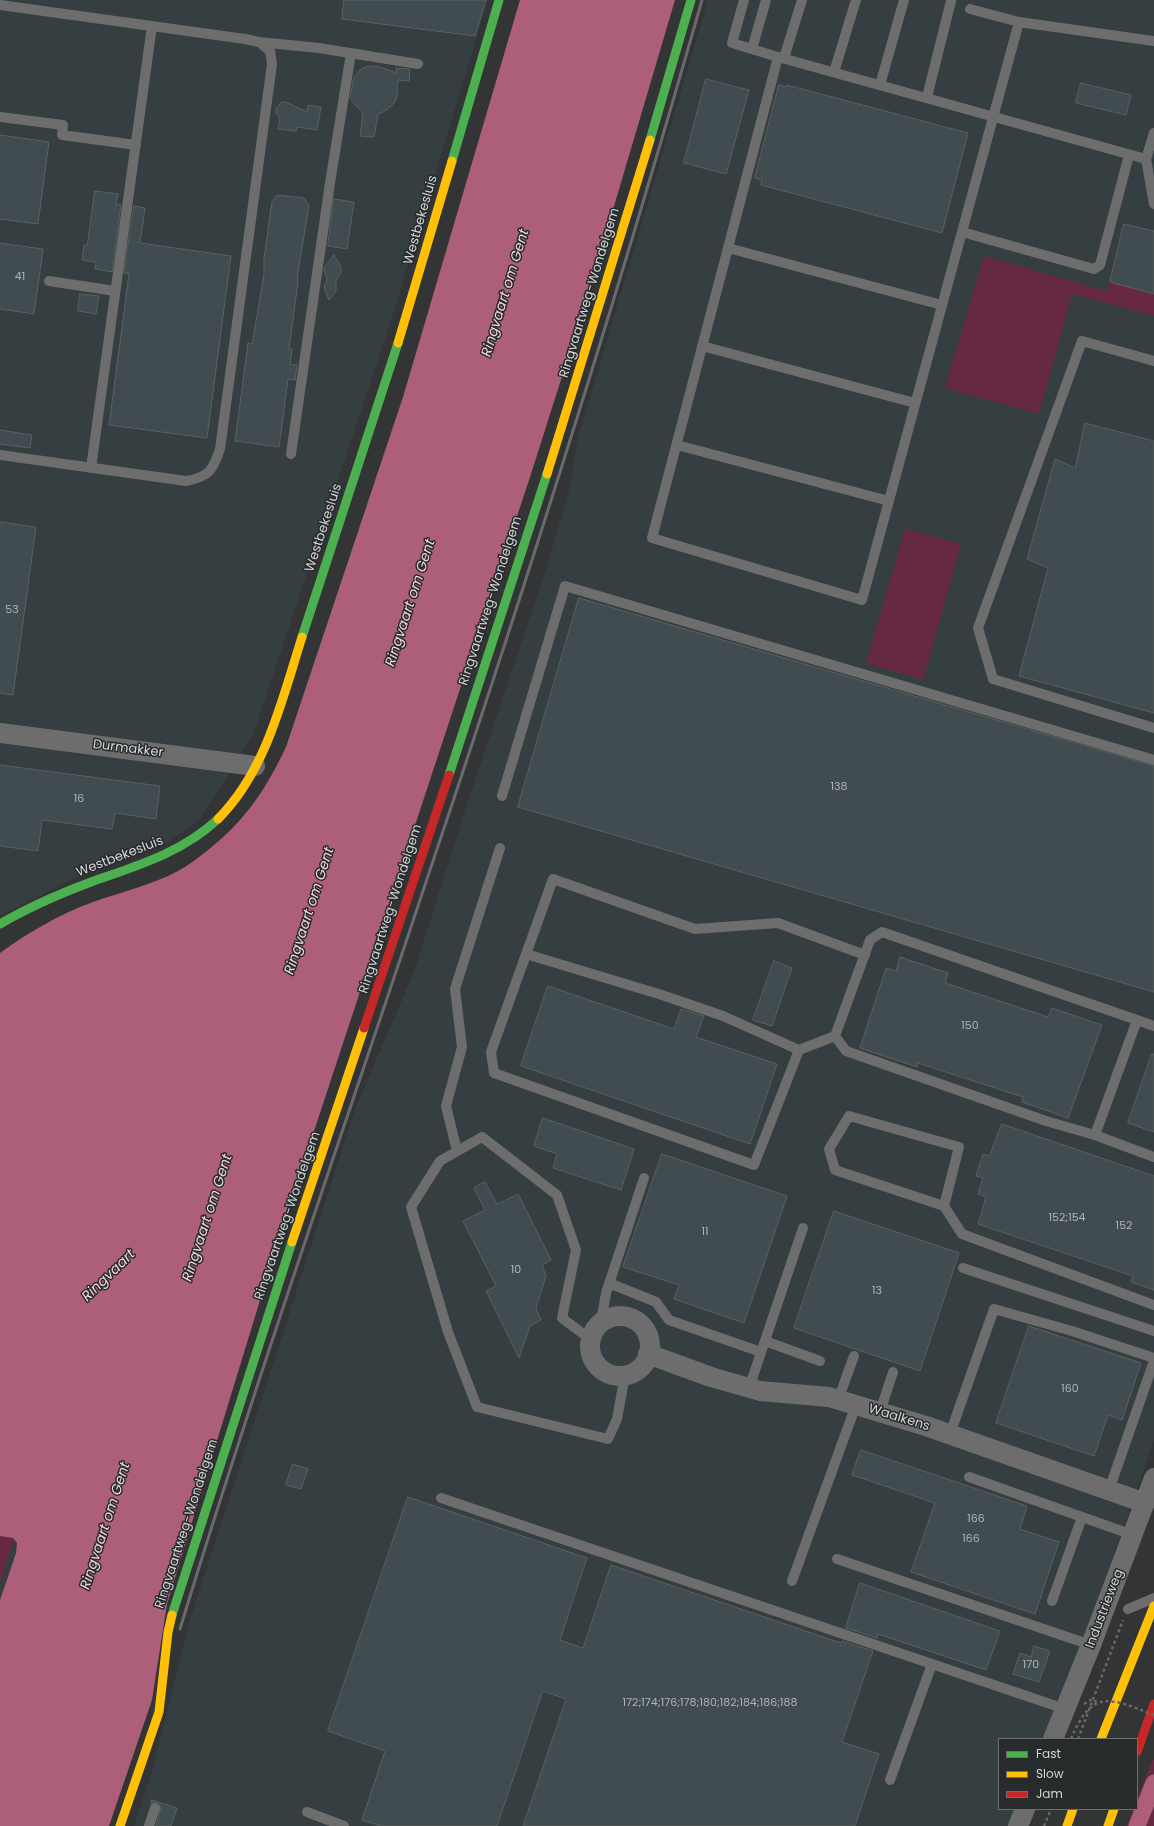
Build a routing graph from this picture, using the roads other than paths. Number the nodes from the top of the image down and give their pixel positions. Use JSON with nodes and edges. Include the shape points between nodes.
{"nodes":[{"id":1,"x":499,"y":0,"type":"edge"},
{"id":2,"x":691,"y":0,"type":"edge"},
{"id":3,"x":744,"y":0,"type":"edge"},
{"id":4,"x":766,"y":0,"type":"edge"},
{"id":5,"x":802,"y":0,"type":"edge"},
{"id":6,"x":856,"y":0,"type":"edge"},
{"id":7,"x":904,"y":0,"type":"edge"},
{"id":8,"x":951,"y":1,"type":"edge"},
{"id":9,"x":0,"y":5,"type":"edge"},
{"id":10,"x":970,"y":9,"type":"dead end"},
{"id":11,"x":1018,"y":22,"type":"junction"},
{"id":12,"x":152,"y":26,"type":"junction"},
{"id":13,"x":1154,"y":41,"type":"edge"},
{"id":14,"x":259,"y":42,"type":"junction"},
{"id":15,"x":752,"y":49,"type":"junction"},
{"id":16,"x":351,"y":53,"type":"junction"},
{"id":17,"x":781,"y":57,"type":"junction"},
{"id":18,"x":418,"y":64,"type":"dead end"},
{"id":19,"x":834,"y":72,"type":"junction"},
{"id":20,"x":880,"y":85,"type":"junction"},
{"id":21,"x":927,"y":98,"type":"junction"},
{"id":22,"x":993,"y":116,"type":"junction"},
{"id":23,"x":0,"y":117,"type":"edge"},
{"id":24,"x":1154,"y":133,"type":"edge"},
{"id":25,"x":136,"y":145,"type":"junction"},
{"id":26,"x":1129,"y":154,"type":"junction"},
{"id":27,"x":1146,"y":159,"type":"junction"},
{"id":28,"x":1154,"y":204,"type":"edge"},
{"id":29,"x":962,"y":232,"type":"junction"},
{"id":30,"x":728,"y":248,"type":"junction"},
{"id":31,"x":49,"y":281,"type":"dead end"},
{"id":32,"x":115,"y":291,"type":"junction"},
{"id":33,"x":942,"y":305,"type":"junction"},
{"id":34,"x":702,"y":346,"type":"junction"},
{"id":35,"x":1154,"y":361,"type":"edge"},
{"id":36,"x":915,"y":403,"type":"junction"},
{"id":37,"x":676,"y":445,"type":"junction"},
{"id":38,"x":291,"y":454,"type":"dead end"},
{"id":39,"x":0,"y":455,"type":"edge"},
{"id":40,"x":91,"y":468,"type":"junction"},
{"id":41,"x":889,"y":501,"type":"junction"},
{"id":42,"x":1154,"y":728,"type":"edge"},
{"id":43,"x":0,"y":733,"type":"edge"},
{"id":44,"x":1154,"y":760,"type":"edge"},
{"id":45,"x":255,"y":766,"type":"junction"},
{"id":46,"x":502,"y":796,"type":"dead end"},
{"id":47,"x":500,"y":848,"type":"dead end"},
{"id":48,"x":0,"y":924,"type":"edge"},
{"id":49,"x":526,"y":954,"type":"junction"},
{"id":50,"x":865,"y":955,"type":"junction"},
{"id":51,"x":1137,"y":1020,"type":"junction"},
{"id":52,"x":1154,"y":1026,"type":"edge"},
{"id":53,"x":835,"y":1036,"type":"junction"},
{"id":54,"x":799,"y":1050,"type":"junction"},
{"id":55,"x":1096,"y":1135,"type":"junction"},
{"id":56,"x":457,"y":1151,"type":"junction"},
{"id":57,"x":1154,"y":1157,"type":"edge"},
{"id":58,"x":644,"y":1178,"type":"dead end"},
{"id":59,"x":944,"y":1206,"type":"junction"},
{"id":60,"x":803,"y":1228,"type":"dead end"},
{"id":61,"x":963,"y":1268,"type":"dead end"},
{"id":62,"x":609,"y":1283,"type":"junction"},
{"id":63,"x":1154,"y":1305,"type":"edge"},
{"id":64,"x":601,"y":1322,"type":"junction"},
{"id":65,"x":1154,"y":1331,"type":"edge"},
{"id":66,"x":590,"y":1339,"type":"junction"},
{"id":67,"x":764,"y":1341,"type":"junction"},
{"id":68,"x":761,"y":1352,"type":"junction"},
{"id":69,"x":648,"y":1354,"type":"junction"},
{"id":70,"x":854,"y":1356,"type":"dead end"},
{"id":71,"x":1154,"y":1359,"type":"edge"},
{"id":72,"x":820,"y":1360,"type":"dead end"},
{"id":73,"x":894,"y":1372,"type":"dead end"},
{"id":74,"x":625,"y":1375,"type":"junction"},
{"id":75,"x":749,"y":1388,"type":"junction"},
{"id":76,"x":847,"y":1403,"type":"junction"},
{"id":77,"x":880,"y":1412,"type":"junction"},
{"id":78,"x":950,"y":1434,"type":"junction"},
{"id":79,"x":969,"y":1477,"type":"dead end"},
{"id":80,"x":1154,"y":1478,"type":"edge"},
{"id":81,"x":1109,"y":1490,"type":"junction"},
{"id":82,"x":441,"y":1498,"type":"dead end"},
{"id":83,"x":1145,"y":1503,"type":"junction"},
{"id":84,"x":1082,"y":1517,"type":"junction"},
{"id":85,"x":1133,"y":1535,"type":"junction"},
{"id":86,"x":837,"y":1559,"type":"dead end"},
{"id":87,"x":792,"y":1581,"type":"dead end"},
{"id":88,"x":1154,"y":1598,"type":"edge"},
{"id":89,"x":1052,"y":1601,"type":"dead end"},
{"id":90,"x":1154,"y":1606,"type":"edge"},
{"id":91,"x":1128,"y":1609,"type":"road end"},
{"id":92,"x":1091,"y":1645,"type":"junction"},
{"id":93,"x":932,"y":1664,"type":"junction"},
{"id":94,"x":1154,"y":1704,"type":"edge"},
{"id":95,"x":1074,"y":1707,"type":"junction"},
{"id":96,"x":1054,"y":1738,"type":"edge"},
{"id":97,"x":1101,"y":1738,"type":"edge"},
{"id":98,"x":1138,"y":1749,"type":"edge"},
{"id":99,"x":890,"y":1780,"type":"dead end"},
{"id":100,"x":155,"y":1808,"type":"dead end"},
{"id":101,"x":1025,"y":1810,"type":"edge"},
{"id":102,"x":1073,"y":1810,"type":"edge"},
{"id":103,"x":1114,"y":1810,"type":"edge"},
{"id":104,"x":307,"y":1812,"type":"dead end"},
{"id":105,"x":120,"y":1826,"type":"edge"},
{"id":106,"x":149,"y":1826,"type":"edge"},
{"id":107,"x":344,"y":1826,"type":"edge"},
{"id":108,"x":1018,"y":1826,"type":"edge"},
{"id":109,"x":1067,"y":1826,"type":"edge"},
{"id":110,"x":1108,"y":1826,"type":"edge"}],
"edges":[{"from":1,"to":45,"type":"main road","name":"Westbekesluis","via":[[406,316],[271,733]]},
{"from":2,"to":105,"type":"main road","name":"Ringvaartweg-Wondelgem","via":[[673,68],[556,446],[173,1610],[159,1712]]},
{"from":3,"to":15,"type":"lane","via":[[732,43]]},
{"from":4,"to":15,"type":"lane"},
{"from":5,"to":17,"type":"lane"},
{"from":6,"to":19,"type":"lane"},
{"from":7,"to":20,"type":"lane"},
{"from":8,"to":21,"type":"lane"},
{"from":9,"to":12,"type":"lane"},
{"from":10,"to":11,"type":"lane"},
{"from":11,"to":13,"type":"lane"},
{"from":11,"to":22,"type":"lane"},
{"from":12,"to":14,"type":"lane"},
{"from":12,"to":25,"type":"lane"},
{"from":14,"to":16,"type":"lane"},
{"from":14,"to":40,"type":"lane","via":[[270,51],[272,64],[220,449],[213,468],[200,479],[186,481]]},
{"from":15,"to":17,"type":"lane"},
{"from":16,"to":18,"type":"lane"},
{"from":16,"to":38,"type":"lane"},
{"from":17,"to":19,"type":"lane"},
{"from":17,"to":30,"type":"lane"},
{"from":19,"to":20,"type":"lane"},
{"from":20,"to":21,"type":"lane"},
{"from":21,"to":22,"type":"lane"},
{"from":22,"to":26,"type":"lane"},
{"from":22,"to":29,"type":"lane"},
{"from":23,"to":25,"type":"lane","via":[[63,125],[62,135]]},
{"from":24,"to":27,"type":"lane"},
{"from":25,"to":32,"type":"lane"},
{"from":26,"to":27,"type":"lane"},
{"from":26,"to":29,"type":"lane","via":[[1100,265],[1094,269]]},
{"from":27,"to":28,"type":"lane"},
{"from":29,"to":33,"type":"lane"},
{"from":30,"to":33,"type":"lane"},
{"from":30,"to":34,"type":"lane"},
{"from":31,"to":32,"type":"lane"},
{"from":32,"to":40,"type":"lane"},
{"from":33,"to":36,"type":"lane"},
{"from":34,"to":36,"type":"lane"},
{"from":34,"to":37,"type":"lane"},
{"from":35,"to":42,"type":"lane","via":[[1082,341],[978,628],[993,679]]},
{"from":36,"to":41,"type":"lane"},
{"from":37,"to":41,"type":"lane"},
{"from":37,"to":41,"type":"lane","via":[[652,538],[862,600]]},
{"from":39,"to":40,"type":"lane"},
{"from":43,"to":45,"type":"street","name":"Durmakker"},
{"from":44,"to":46,"type":"lane","via":[[565,586]]},
{"from":45,"to":48,"type":"main road","name":"Westbekesluis","via":[[236,799],[208,827],[181,847],[160,858],[52,896]]},
{"from":47,"to":56,"type":"lane","via":[[455,989],[462,1047],[446,1106]]},
{"from":49,"to":50,"type":"lane","via":[[552,880],[695,929],[778,923]]},
{"from":49,"to":54,"type":"lane","via":[[662,995],[716,1014]]},
{"from":49,"to":54,"type":"lane","via":[[491,1052],[494,1073],[754,1165]]},
{"from":50,"to":51,"type":"lane","via":[[870,940],[882,932]]},
{"from":50,"to":53,"type":"lane"},
{"from":51,"to":52,"type":"lane"},
{"from":51,"to":55,"type":"lane"},
{"from":53,"to":54,"type":"lane"},
{"from":53,"to":55,"type":"lane","via":[[846,1052],[1046,1121]]},
{"from":55,"to":57,"type":"lane"},
{"from":56,"to":66,"type":"lane","via":[[482,1137],[557,1195],[576,1250],[562,1318]]},
{"from":56,"to":74,"type":"lane","via":[[440,1161],[410,1207],[448,1332],[477,1407],[608,1439],[617,1419]]},
{"from":58,"to":62,"type":"lane"},
{"from":59,"to":59,"type":"lane","via":[[959,1147],[849,1116],[829,1150],[834,1170]]},
{"from":59,"to":63,"type":"lane","via":[[962,1234]]},
{"from":60,"to":67,"type":"lane"},
{"from":61,"to":65,"type":"lane"},
{"from":62,"to":64,"type":"lane"},
{"from":62,"to":68,"type":"lane","via":[[656,1302],[669,1320]]},
{"from":64,"to":66,"type":"street"},
{"from":64,"to":69,"type":"street","via":[[619,1316],[629,1317],[638,1322],[649,1338]]},
{"from":66,"to":74,"type":"street","via":[[592,1358],[598,1366],[610,1374]]},
{"from":67,"to":68,"type":"lane"},
{"from":67,"to":72,"type":"lane"},
{"from":68,"to":75,"type":"lane"},
{"from":69,"to":74,"type":"street","via":[[642,1366]]},
{"from":69,"to":75,"type":"street","name":"Waalkens"},
{"from":70,"to":76,"type":"lane"},
{"from":71,"to":78,"type":"lane","via":[[1072,1331],[994,1309]]},
{"from":71,"to":81,"type":"lane"},
{"from":73,"to":77,"type":"lane"},
{"from":75,"to":76,"type":"street","name":"Waalkens","via":[[829,1397]]},
{"from":76,"to":77,"type":"street","name":"Waalkens"},
{"from":76,"to":87,"type":"lane"},
{"from":77,"to":78,"type":"street","name":"Waalkens"},
{"from":78,"to":81,"type":"street","name":"Waalkens"},
{"from":79,"to":84,"type":"lane"},
{"from":80,"to":83,"type":"street","name":"Industrieweg"},
{"from":81,"to":83,"type":"street","name":"Waalkens"},
{"from":82,"to":93,"type":"lane"},
{"from":83,"to":85,"type":"street","name":"Industrieweg"},
{"from":84,"to":85,"type":"lane"},
{"from":84,"to":89,"type":"lane"},
{"from":85,"to":92,"type":"street","name":"Industrieweg"},
{"from":86,"to":92,"type":"lane"},
{"from":88,"to":91,"type":"lane"},
{"from":90,"to":97,"type":"main road"},
{"from":92,"to":95,"type":"street","name":"Industrieweg"},
{"from":93,"to":95,"type":"lane"},
{"from":93,"to":99,"type":"lane"},
{"from":94,"to":98,"type":"main road"},
{"from":95,"to":96,"type":"street","name":"Industrieweg"},
{"from":100,"to":106,"type":"lane"},
{"from":101,"to":108,"type":"street"},
{"from":102,"to":109,"type":"main road"},
{"from":103,"to":110,"type":"main road"},
{"from":104,"to":107,"type":"lane"}]}
